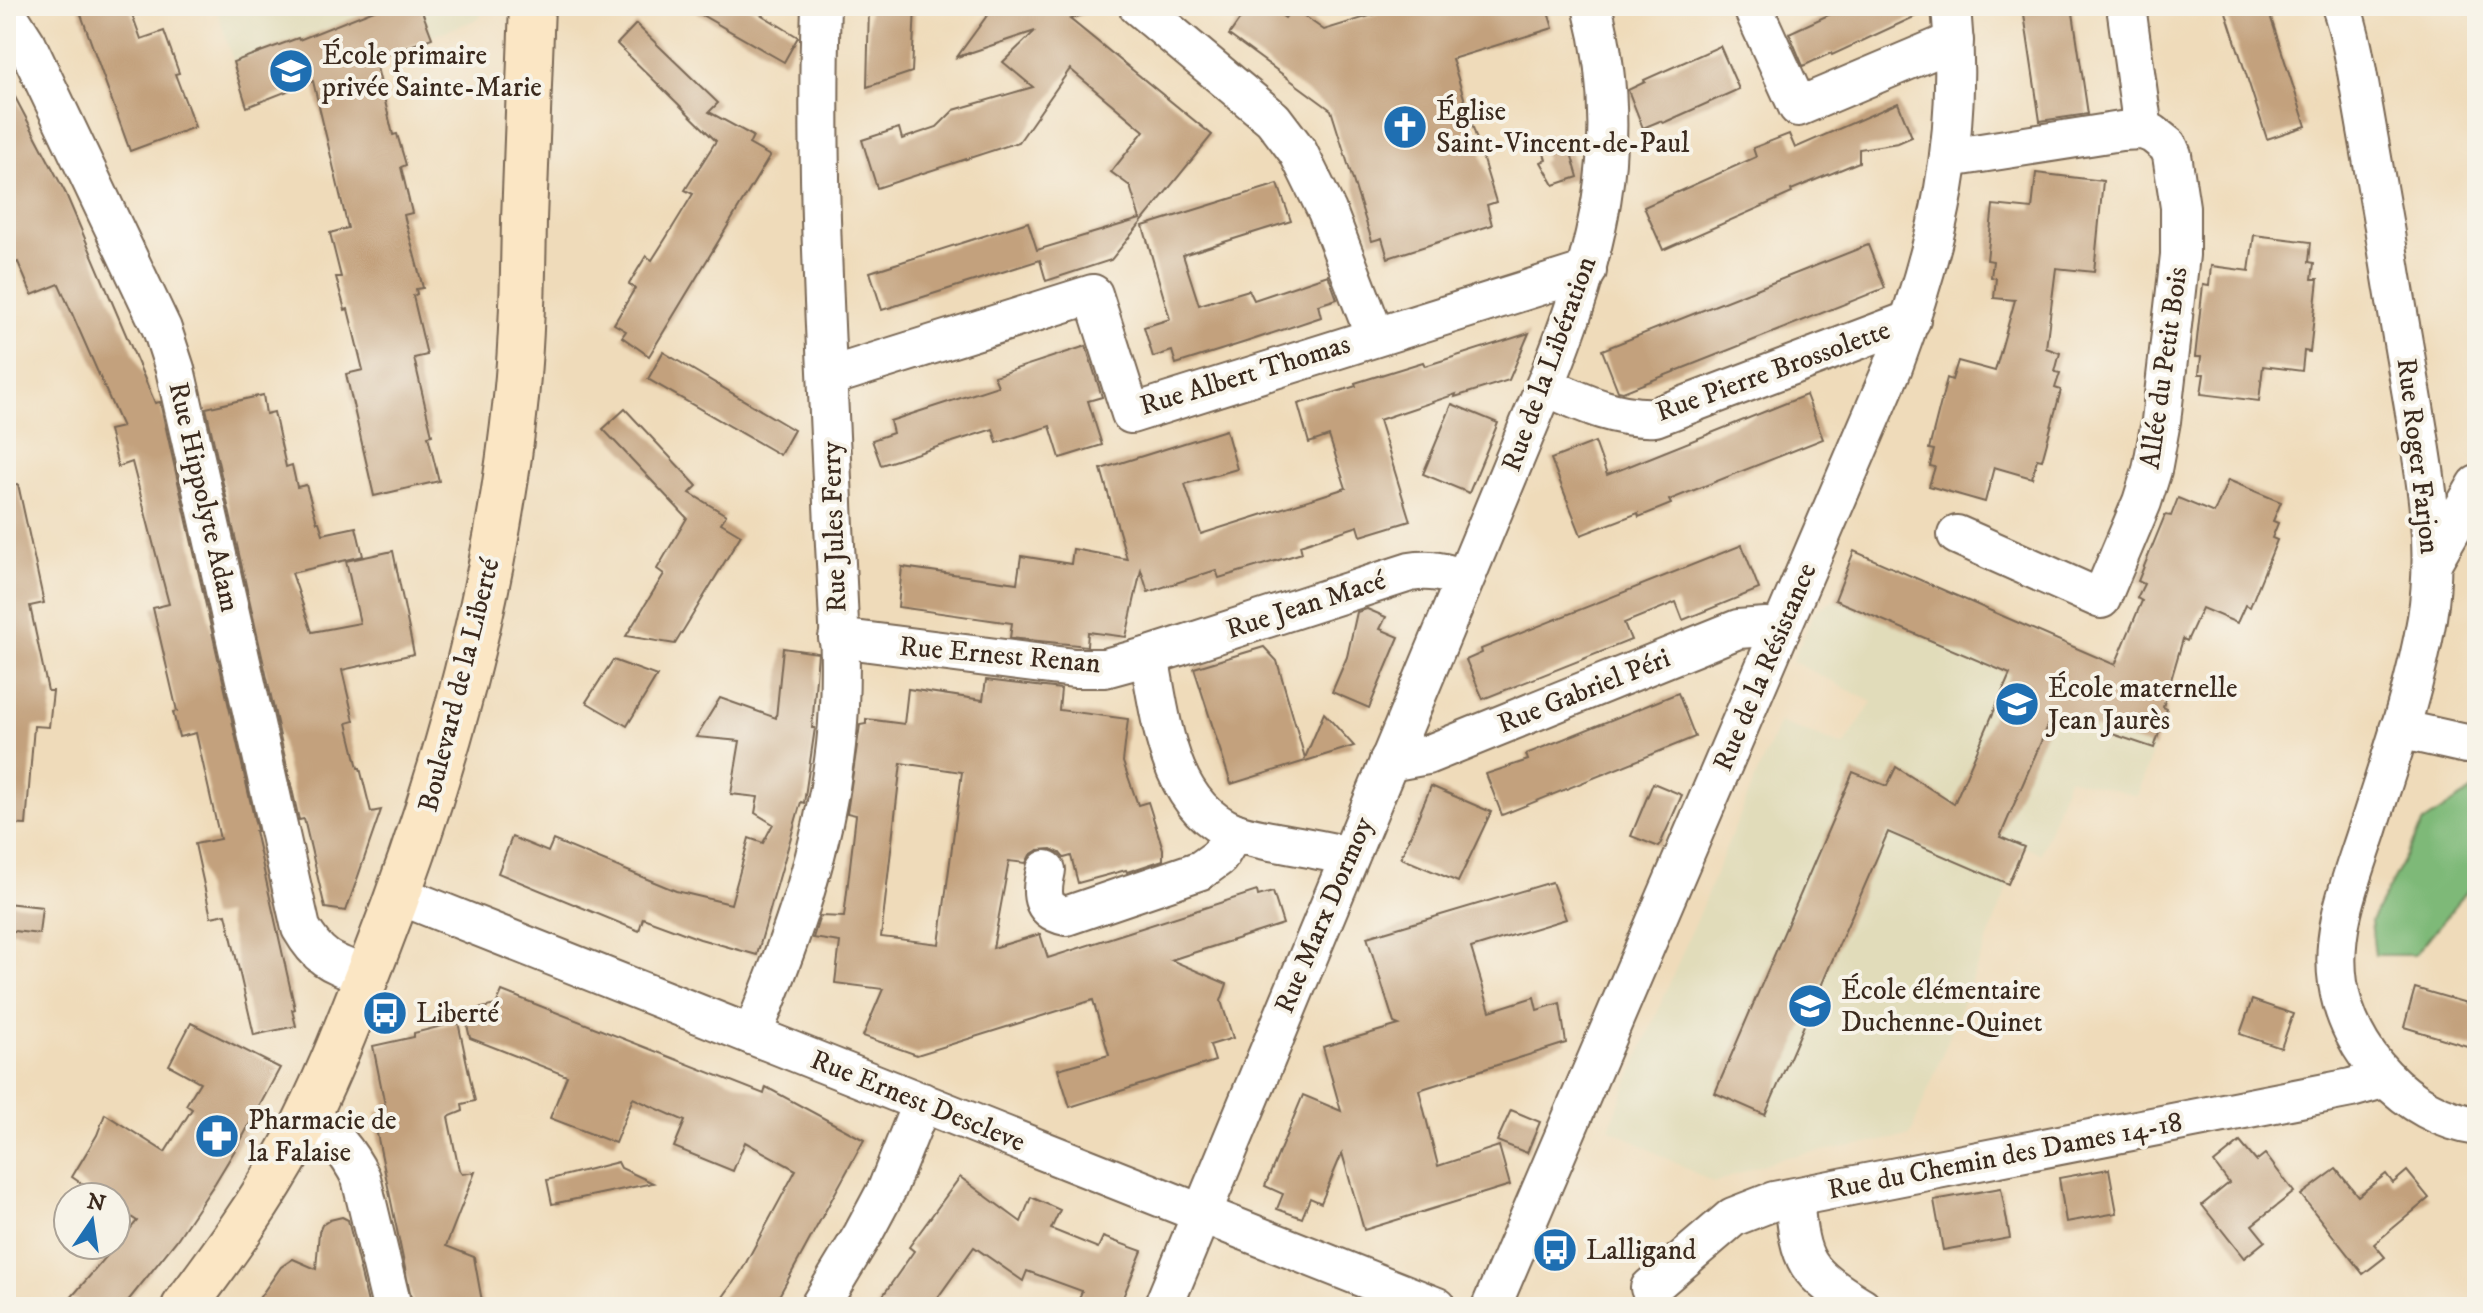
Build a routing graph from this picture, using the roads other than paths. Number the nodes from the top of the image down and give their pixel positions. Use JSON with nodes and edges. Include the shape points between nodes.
{"nodes":[{"id":1,"x":532,"y":6,"type":"edge"},
{"id":2,"x":821,"y":6,"type":"edge"},
{"id":3,"x":1138,"y":6,"type":"edge"},
{"id":4,"x":1592,"y":6,"type":"edge"},
{"id":5,"x":1752,"y":6,"type":"edge"},
{"id":6,"x":2126,"y":6,"type":"edge"},
{"id":7,"x":2341,"y":6,"type":"edge"},
{"id":8,"x":6,"y":12,"type":"edge"},
{"id":9,"x":1952,"y":24,"type":"edge"},
{"id":10,"x":2143,"y":130,"type":"junction"},
{"id":11,"x":1949,"y":158,"type":"junction"},
{"id":12,"x":1587,"y":271,"type":"junction"},
{"id":13,"x":1911,"y":320,"type":"junction"},
{"id":14,"x":1375,"y":336,"type":"junction"},
{"id":15,"x":828,"y":377,"type":"junction"},
{"id":16,"x":1545,"y":386,"type":"junction"},
{"id":17,"x":2477,"y":485,"type":"edge"},
{"id":18,"x":1957,"y":535,"type":"dead end"},
{"id":19,"x":2433,"y":561,"type":"junction"},
{"id":20,"x":1464,"y":579,"type":"junction"},
{"id":21,"x":1447,"y":618,"type":"joint"},
{"id":22,"x":1781,"y":630,"type":"junction"},
{"id":23,"x":838,"y":638,"type":"junction"},
{"id":24,"x":1149,"y":656,"type":"junction"},
{"id":25,"x":2399,"y":729,"type":"junction"},
{"id":26,"x":2477,"y":743,"type":"edge"},
{"id":27,"x":1389,"y":760,"type":"junction"},
{"id":28,"x":1234,"y":832,"type":"junction"},
{"id":29,"x":1349,"y":856,"type":"junction"},
{"id":30,"x":1046,"y":870,"type":"dead end"},
{"id":31,"x":399,"y":895,"type":"junction"},
{"id":32,"x":367,"y":976,"type":"junction"},
{"id":33,"x":752,"y":1035,"type":"junction"},
{"id":34,"x":2386,"y":1078,"type":"junction"},
{"id":35,"x":922,"y":1102,"type":"junction"},
{"id":36,"x":308,"y":1114,"type":"junction"},
{"id":37,"x":2477,"y":1126,"type":"edge"},
{"id":38,"x":1794,"y":1198,"type":"junction"},
{"id":39,"x":1201,"y":1213,"type":"junction"},
{"id":40,"x":1650,"y":1288,"type":"dead end"},
{"id":41,"x":184,"y":1307,"type":"edge"},
{"id":42,"x":392,"y":1307,"type":"edge"},
{"id":43,"x":819,"y":1307,"type":"edge"},
{"id":44,"x":1163,"y":1307,"type":"edge"},
{"id":45,"x":1437,"y":1307,"type":"edge"},
{"id":46,"x":1491,"y":1307,"type":"edge"},
{"id":47,"x":1862,"y":1307,"type":"edge"}],
"edges":[{"from":1,"to":31,"type":"main road","name":"Boulevard de la Liberté","via":[[518,374],[504,490],[469,667]]},
{"from":2,"to":15,"type":"street","name":"Rue Jules Ferry","via":[[819,142]]},
{"from":3,"to":14,"type":"street","via":[[1273,119],[1298,152]]},
{"from":4,"to":12,"type":"street","name":"Rue de la Libération","via":[[1608,135],[1602,206]]},
{"from":5,"to":9,"type":"street","via":[[1798,107]]},
{"from":6,"to":10,"type":"street"},
{"from":7,"to":19,"type":"street","name":"Rue Roger Farjon","via":[[2358,76],[2419,435]]},
{"from":8,"to":32,"type":"street","name":"Rue Hippolyte Adam","via":[[118,235],[175,369],[301,928],[326,960]]},
{"from":9,"to":11,"type":"street","name":"Rue de la Résistance"},
{"from":10,"to":11,"type":"street"},
{"from":10,"to":18,"type":"street","name":"Allée du Petit Bois","via":[[2161,139],[2172,155],[2180,255],[2152,470],[2101,599]]},
{"from":11,"to":13,"type":"street","name":"Rue de la Résistance","via":[[1936,235]]},
{"from":12,"to":14,"type":"street"},
{"from":12,"to":16,"type":"street","name":"Rue de la Libération"},
{"from":13,"to":16,"type":"street","name":"Rue Pierre Brossolette","via":[[1655,417],[1611,413]]},
{"from":13,"to":22,"type":"street","name":"Rue de la Résistance"},
{"from":14,"to":15,"type":"street","name":"Rue Albert Thomas","via":[[1131,414],[1093,294]]},
{"from":15,"to":23,"type":"street","name":"Rue Jules Ferry"},
{"from":16,"to":20,"type":"street","name":"Rue de la Libération"},
{"from":17,"to":19,"type":"street"},
{"from":19,"to":25,"type":"street","name":"Rue Roger Farjon","via":[[2420,650]]},
{"from":20,"to":21,"type":"street","name":"Rue de la Libération"},
{"from":20,"to":24,"type":"street","name":"Rue Jean Macé","via":[[1443,571],[1410,572]]},
{"from":21,"to":27,"type":"street","name":"Rue Marx Dormoy"},
{"from":22,"to":27,"type":"street","name":"Rue Gabriel Péri","via":[[1738,629],[1427,755]]},
{"from":22,"to":46,"type":"street","name":"Rue de la Résistance"},
{"from":23,"to":24,"type":"street","name":"Rue Ernest Renan","via":[[1074,668],[1105,668]]},
{"from":23,"to":33,"type":"street","name":"Rue Jules Ferry","via":[[836,744],[823,825],[796,923]]},
{"from":24,"to":28,"type":"street","via":[[1168,748],[1180,779],[1209,817]]},
{"from":25,"to":26,"type":"street"},
{"from":25,"to":34,"type":"street","name":"Rue Roger Farjon","via":[[2341,914],[2336,950],[2345,1015]]},
{"from":27,"to":29,"type":"street","name":"Rue Marx Dormoy"},
{"from":28,"to":29,"type":"street"},
{"from":28,"to":30,"type":"street","via":[[1219,857],[1201,870],[1066,916],[1052,912],[1044,901]]},
{"from":29,"to":39,"type":"street","name":"Rue Marx Dormoy"},
{"from":31,"to":32,"type":"main road","name":"Boulevard de la Liberté"},
{"from":31,"to":33,"type":"street","name":"Rue Ernest Descleve"},
{"from":32,"to":36,"type":"main road","name":"Boulevard de la Liberté"},
{"from":33,"to":35,"type":"street","name":"Rue Ernest Descleve"},
{"from":34,"to":37,"type":"street","name":"Rue Roger Farjon","via":[[2432,1111]]},
{"from":34,"to":38,"type":"street","name":"Rue du Chemin des Dames 14-18"},
{"from":35,"to":39,"type":"street","name":"Rue Ernest Descleve"},
{"from":35,"to":43,"type":"street","via":[[887,1189]]},
{"from":36,"to":41,"type":"main road","name":"Boulevard de la Liberté","via":[[260,1200]]},
{"from":36,"to":42,"type":"street","via":[[335,1137],[361,1178]]},
{"from":38,"to":40,"type":"street","name":"Rue du Chemin des Dames 14-18","via":[[1733,1217]]},
{"from":38,"to":47,"type":"street","via":[[1805,1261],[1824,1282]]},
{"from":39,"to":44,"type":"street","name":"Rue Marx Dormoy"},
{"from":39,"to":45,"type":"street","name":"Rue Ernest Descleve"}]}
